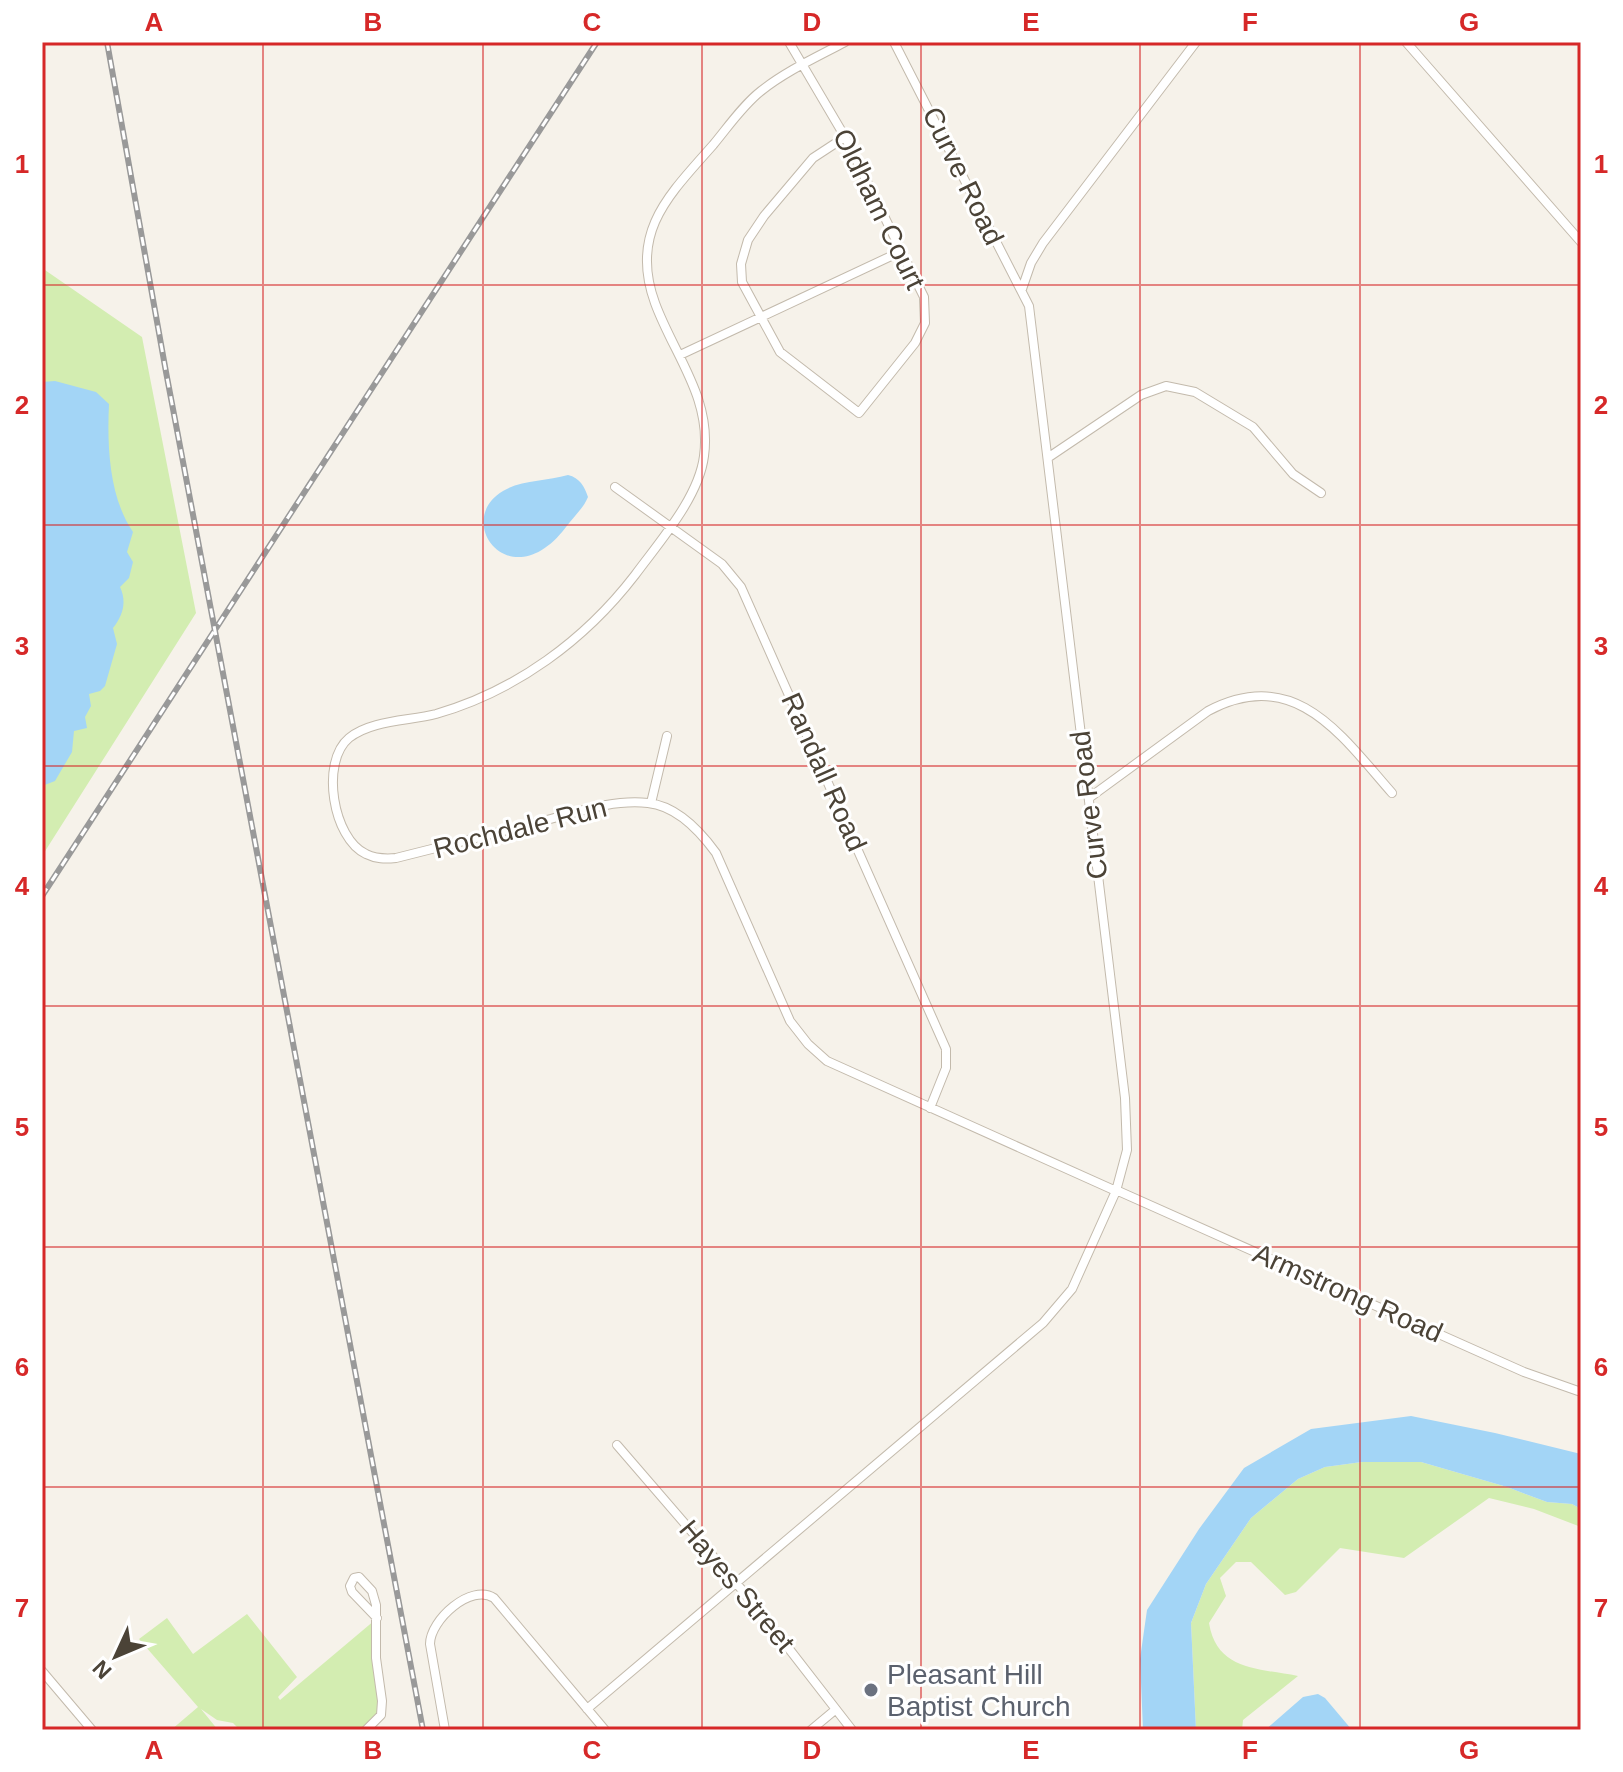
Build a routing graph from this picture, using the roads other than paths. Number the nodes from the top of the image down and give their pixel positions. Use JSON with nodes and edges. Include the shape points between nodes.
{"nodes":[{"id":1,"x":789,"y":42,"type":"edge"},
{"id":2,"x":845,"y":42,"type":"edge"},
{"id":3,"x":894,"y":42,"type":"edge"},
{"id":4,"x":1196,"y":42,"type":"edge"},
{"id":5,"x":1406,"y":42,"type":"edge"},
{"id":6,"x":802,"y":65,"type":"junction"},
{"id":7,"x":845,"y":137,"type":"junction"},
{"id":8,"x":1581,"y":242,"type":"edge"},
{"id":9,"x":902,"y":251,"type":"junction"},
{"id":10,"x":1022,"y":290,"type":"junction"},
{"id":11,"x":760,"y":317,"type":"junction"},
{"id":12,"x":680,"y":355,"type":"junction"},
{"id":13,"x":1049,"y":457,"type":"junction"},
{"id":14,"x":615,"y":487,"type":"dead end"},
{"id":15,"x":1321,"y":493,"type":"dead end"},
{"id":16,"x":670,"y":526,"type":"junction"},
{"id":17,"x":667,"y":736,"type":"dead end"},
{"id":18,"x":1392,"y":793,"type":"dead end"},
{"id":19,"x":1089,"y":798,"type":"junction"},
{"id":20,"x":651,"y":803,"type":"junction"},
{"id":21,"x":930,"y":1108,"type":"junction"},
{"id":22,"x":1116,"y":1191,"type":"junction"},
{"id":23,"x":1581,"y":1392,"type":"edge"},
{"id":24,"x":617,"y":1445,"type":"dead end"},
{"id":25,"x":736,"y":1584,"type":"junction"},
{"id":26,"x":377,"y":1618,"type":"junction"},
{"id":27,"x":42,"y":1671,"type":"edge"},
{"id":28,"x":587,"y":1709,"type":"junction"},
{"id":29,"x":835,"y":1710,"type":"junction"},
{"id":30,"x":92,"y":1730,"type":"edge"},
{"id":31,"x":366,"y":1730,"type":"edge"},
{"id":32,"x":445,"y":1730,"type":"edge"},
{"id":33,"x":605,"y":1730,"type":"edge"},
{"id":34,"x":811,"y":1730,"type":"edge"},
{"id":35,"x":852,"y":1730,"type":"edge"}],
"edges":[{"from":1,"to":6,"type":"street","name":"Oldham Court"},
{"from":2,"to":6,"type":"street","name":"Rochdale Run"},
{"from":3,"to":10,"type":"street","name":"Curve Road"},
{"from":4,"to":10,"type":"street","via":[[1043,243]]},
{"from":5,"to":8,"type":"street"},
{"from":6,"to":7,"type":"street","name":"Oldham Court"},
{"from":6,"to":12,"type":"street","name":"Rochdale Run","via":[[758,93],[655,218],[647,247],[648,277]]},
{"from":7,"to":9,"type":"street","name":"Oldham Court"},
{"from":7,"to":11,"type":"street","via":[[813,158],[748,240],[742,282]]},
{"from":9,"to":11,"type":"street"},
{"from":9,"to":11,"type":"street","name":"Oldham Court","via":[[924,297],[925,323],[859,413],[780,352]]},
{"from":10,"to":13,"type":"street","name":"Curve Road","via":[[1029,306]]},
{"from":11,"to":12,"type":"street"},
{"from":12,"to":16,"type":"street","name":"Rochdale Run","via":[[701,403],[705,444],[697,483]]},
{"from":13,"to":15,"type":"street","via":[[1141,395],[1166,386],[1195,392],[1253,427],[1293,474]]},
{"from":13,"to":19,"type":"street","name":"Curve Road"},
{"from":14,"to":16,"type":"street","name":"Randall Road"},
{"from":16,"to":20,"type":"street","name":"Rochdale Run","via":[[596,621],[541,665],[495,692],[364,730],[348,739],[331,771],[340,825],[364,854],[380,859],[609,804]]},
{"from":16,"to":21,"type":"street","name":"Randall Road","via":[[732,574],[762,632],[946,1049],[946,1068]]},
{"from":17,"to":20,"type":"street"},
{"from":18,"to":19,"type":"street","via":[[1313,711],[1284,699],[1253,697],[1208,711]]},
{"from":19,"to":22,"type":"street","name":"Curve Road","via":[[1127,1125]]},
{"from":20,"to":21,"type":"street","name":"Rochdale Run","via":[[684,818],[716,853],[790,1021],[808,1044],[827,1061]]},
{"from":21,"to":22,"type":"street","name":"Rochdale Run"},
{"from":22,"to":23,"type":"street","name":"Armstrong Road","via":[[1524,1372]]},
{"from":22,"to":25,"type":"street","name":"Curve Road","via":[[1072,1289],[1055,1311]]},
{"from":24,"to":25,"type":"street","name":"Hayes Street"},
{"from":25,"to":28,"type":"street","name":"Curve Road"},
{"from":25,"to":29,"type":"street","name":"Hayes Street"},
{"from":26,"to":26,"type":"street","via":[[372,1591],[354,1578],[352,1592]]},
{"from":26,"to":31,"type":"street","via":[[381,1715]]},
{"from":27,"to":30,"type":"street"},
{"from":28,"to":32,"type":"street","via":[[489,1595],[470,1596],[439,1621],[429,1639]]},
{"from":28,"to":33,"type":"street"},
{"from":29,"to":34,"type":"street"},
{"from":29,"to":35,"type":"street","name":"Hayes Street"}]}
